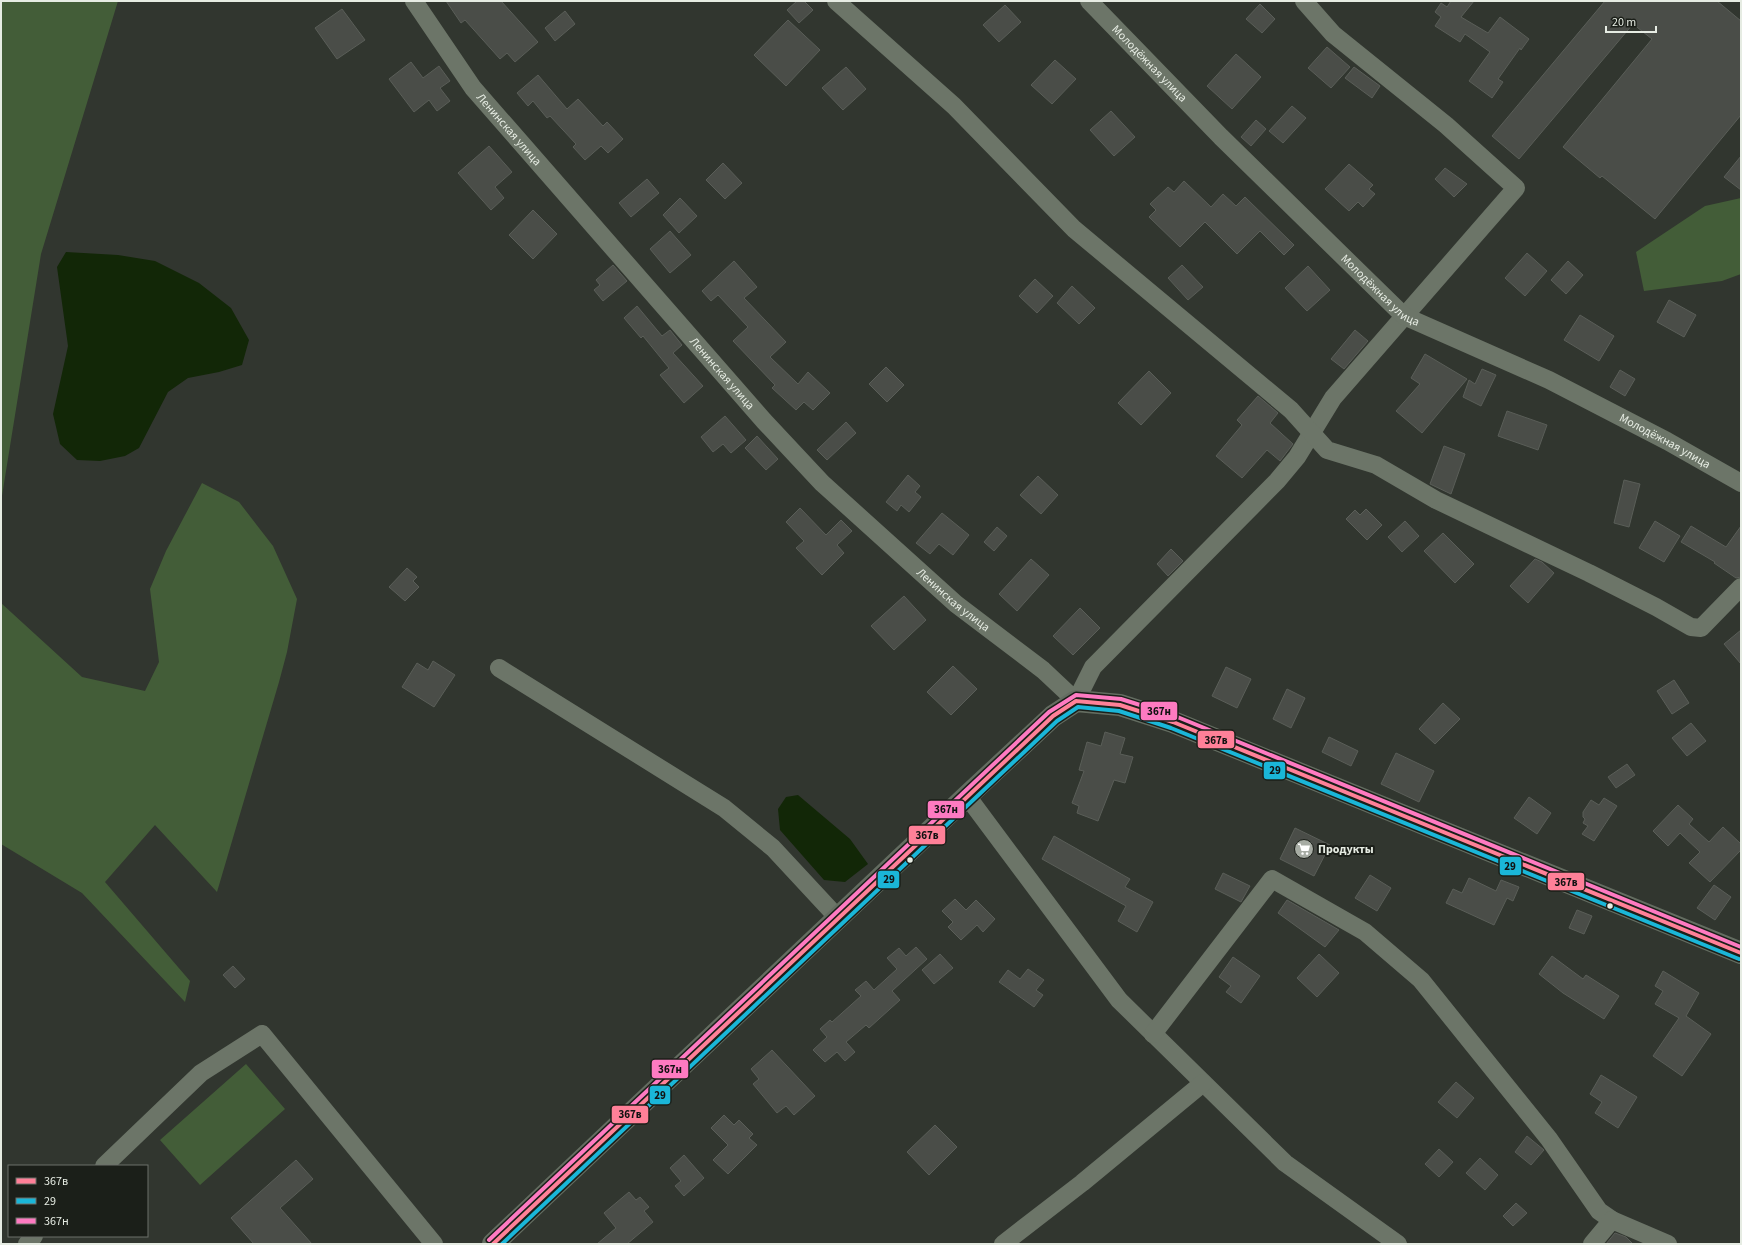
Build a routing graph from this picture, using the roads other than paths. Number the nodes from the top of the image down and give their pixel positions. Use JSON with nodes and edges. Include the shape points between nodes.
{"nodes":[{"id":1,"x":414,"y":1,"type":"edge"},
{"id":2,"x":836,"y":1,"type":"edge"},
{"id":3,"x":1089,"y":1,"type":"edge"},
{"id":4,"x":1304,"y":1,"type":"edge"},
{"id":5,"x":1324,"y":1,"type":"edge"},
{"id":6,"x":1319,"y":18,"type":"junction"},
{"id":7,"x":1404,"y":316,"type":"junction"},
{"id":8,"x":1312,"y":434,"type":"junction"},
{"id":9,"x":1741,"y":483,"type":"edge"},
{"id":10,"x":1741,"y":587,"type":"edge"},
{"id":11,"x":499,"y":668,"type":"dead end"},
{"id":12,"x":1076,"y":701,"type":"junction"},
{"id":13,"x":967,"y":796,"type":"junction"},
{"id":14,"x":838,"y":918,"type":"junction"},
{"id":15,"x":1741,"y":953,"type":"edge"},
{"id":16,"x":1153,"y":1034,"type":"junction"},
{"id":17,"x":1203,"y":1083,"type":"junction"},
{"id":18,"x":105,"y":1165,"type":"edge"},
{"id":19,"x":1612,"y":1220,"type":"junction"},
{"id":20,"x":434,"y":1244,"type":"edge"},
{"id":21,"x":492,"y":1244,"type":"edge"},
{"id":22,"x":1003,"y":1244,"type":"edge"},
{"id":23,"x":1398,"y":1244,"type":"edge"},
{"id":24,"x":1592,"y":1244,"type":"edge"},
{"id":25,"x":1668,"y":1244,"type":"edge"}],
"edges":[{"from":1,"to":12,"type":"street","name":"Ленинская улица","via":[[473,88],[764,421],[822,483],[956,604],[1043,670]]},
{"from":2,"to":8,"type":"street","via":[[954,106],[1074,229],[1291,410]]},
{"from":3,"to":7,"type":"street","name":"Молодёжная улица","via":[[1221,137]]},
{"from":4,"to":6,"type":"street"},
{"from":5,"to":6,"type":"street"},
{"from":6,"to":7,"type":"street","via":[[1332,34],[1446,125],[1516,188]]},
{"from":7,"to":8,"type":"street","via":[[1333,398]]},
{"from":7,"to":9,"type":"street","name":"Молодёжная улица","via":[[1549,380],[1667,441]]},
{"from":8,"to":10,"type":"street","via":[[1327,450],[1376,465],[1436,500],[1595,576],[1691,627],[1701,628]]},
{"from":8,"to":12,"type":"street","via":[[1298,457],[1277,481],[1093,667]]},
{"from":11,"to":14,"type":"street","via":[[724,808],[773,848]]},
{"from":12,"to":13,"type":"main road","via":[[1053,716]]},
{"from":12,"to":15,"type":"main road","via":[[1120,705],[1173,722]]},
{"from":13,"to":14,"type":"main road"},
{"from":13,"to":16,"type":"street","via":[[1119,1000]]},
{"from":14,"to":21,"type":"main road"},
{"from":16,"to":17,"type":"street"},
{"from":16,"to":19,"type":"street","via":[[1272,879],[1365,932],[1421,980],[1549,1139],[1599,1211]]},
{"from":17,"to":22,"type":"street","via":[[1082,1183]]},
{"from":17,"to":23,"type":"street","via":[[1285,1163]]},
{"from":18,"to":20,"type":"street","via":[[200,1073],[262,1034]]},
{"from":19,"to":24,"type":"street"},
{"from":19,"to":25,"type":"street"}]}
